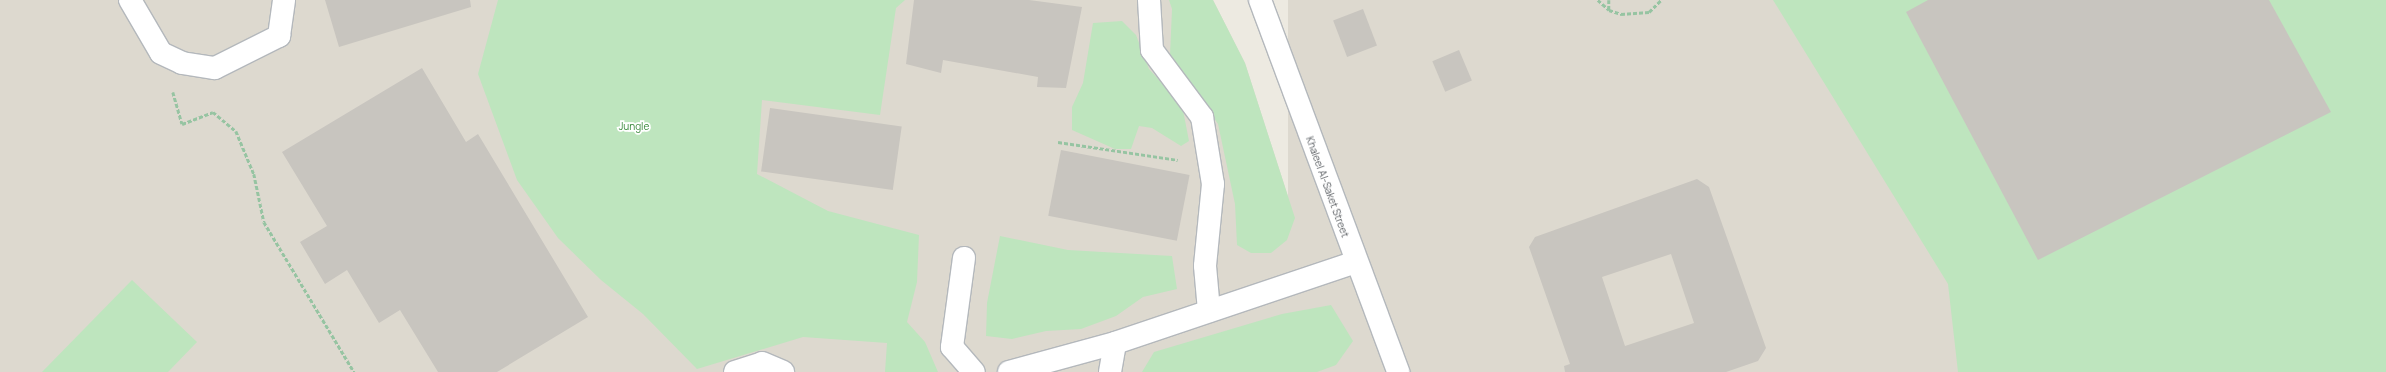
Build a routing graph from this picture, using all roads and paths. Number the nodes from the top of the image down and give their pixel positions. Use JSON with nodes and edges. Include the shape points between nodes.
{"nodes":[{"id":1,"x":130,"y":0,"type":"edge"},
{"id":2,"x":284,"y":0,"type":"edge"},
{"id":3,"x":1149,"y":0,"type":"edge"},
{"id":4,"x":1260,"y":0,"type":"edge"},
{"id":5,"x":1598,"y":0,"type":"edge"},
{"id":6,"x":1609,"y":0,"type":"edge"},
{"id":7,"x":1661,"y":0,"type":"edge"},
{"id":8,"x":1609,"y":10,"type":"junction"},
{"id":9,"x":162,"y":53,"type":"junction"},
{"id":10,"x":1058,"y":142,"type":"dead end"},
{"id":11,"x":1210,"y":165,"type":"junction"},
{"id":12,"x":964,"y":258,"type":"dead end"},
{"id":13,"x":1355,"y":262,"type":"junction"},
{"id":14,"x":1209,"y":311,"type":"junction"},
{"id":15,"x":1115,"y":343,"type":"junction"},
{"id":16,"x":354,"y":372,"type":"edge"},
{"id":17,"x":735,"y":372,"type":"edge"},
{"id":18,"x":783,"y":372,"type":"edge"},
{"id":19,"x":974,"y":372,"type":"edge"},
{"id":20,"x":1009,"y":372,"type":"edge"},
{"id":21,"x":1110,"y":372,"type":"edge"},
{"id":22,"x":1398,"y":372,"type":"edge"}],
"edges":[{"from":1,"to":9,"type":"street"},
{"from":2,"to":9,"type":"street","via":[[279,36],[215,68],[182,63]]},
{"from":3,"to":11,"type":"street","via":[[1152,50],[1202,117]]},
{"from":4,"to":13,"type":"street","name":"Khaleel Al-Saket Street"},
{"from":5,"to":8,"type":"path"},
{"from":6,"to":8,"type":"path"},
{"from":7,"to":8,"type":"path","via":[[1649,12],[1621,14]]},
{"from":9,"to":16,"type":"path","via":[[182,124],[213,112],[236,131],[254,174],[264,222]]},
{"from":10,"to":11,"type":"path"},
{"from":11,"to":14,"type":"street","via":[[1214,184],[1205,266]]},
{"from":12,"to":19,"type":"street","via":[[952,347]]},
{"from":13,"to":14,"type":"street"},
{"from":13,"to":22,"type":"street","name":"Khaleel Al-Saket Street"},
{"from":14,"to":15,"type":"street"},
{"from":15,"to":20,"type":"street"},
{"from":15,"to":21,"type":"street"},
{"from":17,"to":18,"type":"street","via":[[762,363]]}]}
